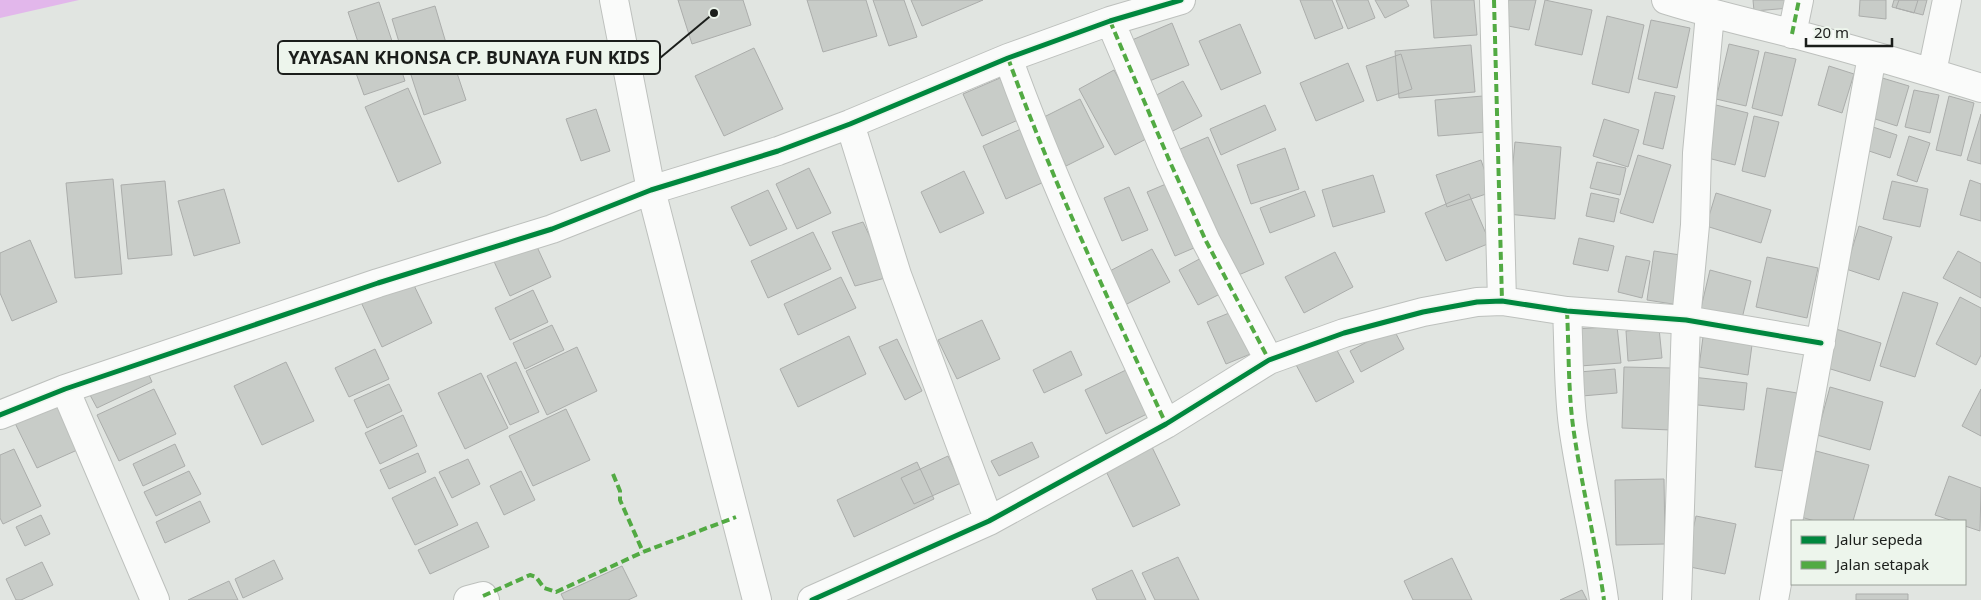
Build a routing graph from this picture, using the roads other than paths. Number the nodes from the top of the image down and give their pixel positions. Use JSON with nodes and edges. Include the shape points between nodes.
{"nodes":[{"id":1,"x":614,"y":0,"type":"edge"},
{"id":2,"x":1182,"y":0,"type":"edge"},
{"id":3,"x":1494,"y":0,"type":"edge"},
{"id":4,"x":1666,"y":0,"type":"edge"},
{"id":5,"x":1799,"y":0,"type":"edge"},
{"id":6,"x":1947,"y":0,"type":"edge"},
{"id":7,"x":1710,"y":14,"type":"junction"},
{"id":8,"x":1110,"y":21,"type":"junction"},
{"id":9,"x":1792,"y":34,"type":"junction"},
{"id":10,"x":1872,"y":56,"type":"junction"},
{"id":11,"x":1008,"y":58,"type":"junction"},
{"id":12,"x":1932,"y":72,"type":"junction"},
{"id":13,"x":1981,"y":88,"type":"edge"},
{"id":14,"x":850,"y":124,"type":"junction"},
{"id":15,"x":651,"y":190,"type":"junction"},
{"id":16,"x":1502,"y":301,"type":"junction"},
{"id":17,"x":1567,"y":311,"type":"junction"},
{"id":18,"x":1686,"y":320,"type":"junction"},
{"id":19,"x":1821,"y":343,"type":"junction"},
{"id":20,"x":1269,"y":360,"type":"junction"},
{"id":21,"x":65,"y":389,"type":"junction"},
{"id":22,"x":0,"y":415,"type":"edge"},
{"id":23,"x":1166,"y":424,"type":"junction"},
{"id":24,"x":988,"y":521,"type":"junction"},
{"id":25,"x":155,"y":600,"type":"edge"},
{"id":26,"x":468,"y":600,"type":"edge"},
{"id":27,"x":485,"y":600,"type":"edge"},
{"id":28,"x":757,"y":600,"type":"edge"},
{"id":29,"x":812,"y":600,"type":"edge"},
{"id":30,"x":1604,"y":600,"type":"edge"},
{"id":31,"x":1677,"y":600,"type":"edge"},
{"id":32,"x":1774,"y":600,"type":"edge"}],
"edges":[{"from":1,"to":15,"type":"street"},
{"from":2,"to":8,"type":"street"},
{"from":3,"to":16,"type":"street"},
{"from":4,"to":7,"type":"street"},
{"from":5,"to":9,"type":"street"},
{"from":6,"to":12,"type":"street"},
{"from":7,"to":9,"type":"street"},
{"from":7,"to":18,"type":"street"},
{"from":8,"to":11,"type":"street"},
{"from":8,"to":20,"type":"street","via":[[1206,240]]},
{"from":9,"to":10,"type":"street"},
{"from":10,"to":12,"type":"street"},
{"from":10,"to":19,"type":"street"},
{"from":11,"to":14,"type":"street"},
{"from":11,"to":23,"type":"street","via":[[1032,125]]},
{"from":12,"to":13,"type":"street"},
{"from":14,"to":15,"type":"street","via":[[778,151]]},
{"from":14,"to":24,"type":"street","via":[[897,275]]},
{"from":15,"to":21,"type":"street","via":[[552,229],[378,283]]},
{"from":15,"to":28,"type":"street"},
{"from":16,"to":17,"type":"street"},
{"from":16,"to":20,"type":"street","via":[[1476,302],[1423,312],[1344,333]]},
{"from":17,"to":18,"type":"street"},
{"from":17,"to":30,"type":"street","via":[[1573,424]]},
{"from":18,"to":19,"type":"street"},
{"from":18,"to":31,"type":"street"},
{"from":19,"to":32,"type":"street"},
{"from":20,"to":23,"type":"street"},
{"from":21,"to":22,"type":"street"},
{"from":21,"to":25,"type":"street"},
{"from":23,"to":24,"type":"street"},
{"from":24,"to":29,"type":"street"},
{"from":26,"to":27,"type":"street","via":[[483,596]]}]}
